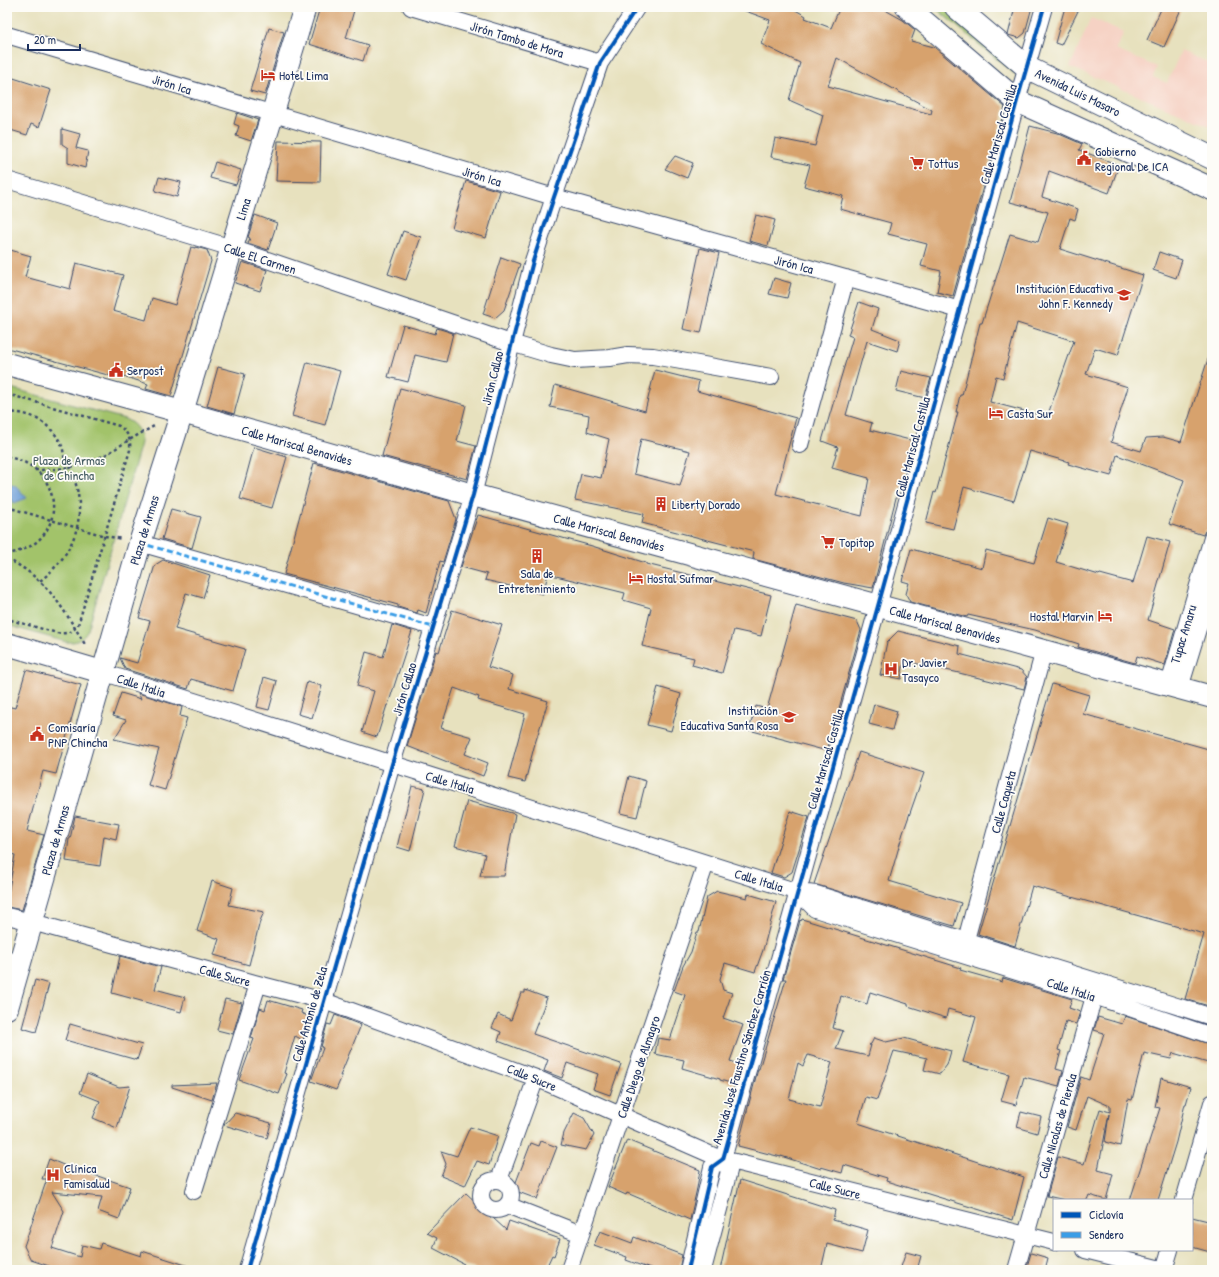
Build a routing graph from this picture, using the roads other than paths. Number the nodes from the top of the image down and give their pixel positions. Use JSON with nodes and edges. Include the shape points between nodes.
{"nodes":[{"id":1,"x":304,"y":7,"type":"edge"},
{"id":2,"x":411,"y":7,"type":"edge"},
{"id":3,"x":637,"y":7,"type":"edge"},
{"id":4,"x":907,"y":7,"type":"edge"},
{"id":5,"x":956,"y":7,"type":"edge"},
{"id":6,"x":1044,"y":7,"type":"edge"},
{"id":7,"x":7,"y":35,"type":"edge"},
{"id":8,"x":600,"y":63,"type":"junction"},
{"id":9,"x":1028,"y":68,"type":"junction"},
{"id":10,"x":1017,"y":100,"type":"junction"},
{"id":11,"x":272,"y":114,"type":"junction"},
{"id":12,"x":1212,"y":158,"type":"edge"},
{"id":13,"x":7,"y":180,"type":"edge"},
{"id":14,"x":1212,"y":189,"type":"edge"},
{"id":15,"x":554,"y":197,"type":"junction"},
{"id":16,"x":232,"y":248,"type":"junction"},
{"id":17,"x":846,"y":278,"type":"junction"},
{"id":18,"x":960,"y":310,"type":"junction"},
{"id":19,"x":511,"y":343,"type":"junction"},
{"id":20,"x":7,"y":364,"type":"edge"},
{"id":21,"x":771,"y":377,"type":"dead end"},
{"id":22,"x":182,"y":412,"type":"junction"},
{"id":23,"x":800,"y":445,"type":"dead end"},
{"id":24,"x":473,"y":495,"type":"junction"},
{"id":25,"x":1212,"y":538,"type":"edge"},
{"id":26,"x":140,"y":542,"type":"junction"},
{"id":27,"x":1212,"y":583,"type":"edge"},
{"id":28,"x":878,"y":606,"type":"junction"},
{"id":29,"x":433,"y":627,"type":"junction"},
{"id":30,"x":7,"y":644,"type":"edge"},
{"id":31,"x":1044,"y":650,"type":"junction"},
{"id":32,"x":102,"y":672,"type":"junction"},
{"id":33,"x":1174,"y":686,"type":"junction"},
{"id":34,"x":1212,"y":697,"type":"edge"},
{"id":35,"x":392,"y":764,"type":"junction"},
{"id":36,"x":706,"y":863,"type":"junction"},
{"id":37,"x":798,"y":892,"type":"junction"},
{"id":38,"x":7,"y":916,"type":"edge"},
{"id":39,"x":32,"y":922,"type":"junction"},
{"id":40,"x":964,"y":948,"type":"junction"},
{"id":41,"x":258,"y":984,"type":"junction"},
{"id":42,"x":1096,"y":989,"type":"junction"},
{"id":43,"x":324,"y":1001,"type":"junction"},
{"id":44,"x":7,"y":1008,"type":"edge"},
{"id":45,"x":1212,"y":1017,"type":"edge"},
{"id":46,"x":1212,"y":1036,"type":"edge"},
{"id":47,"x":536,"y":1078,"type":"junction"},
{"id":48,"x":1212,"y":1103,"type":"edge"},
{"id":49,"x":621,"y":1115,"type":"junction"},
{"id":50,"x":723,"y":1160,"type":"junction"},
{"id":51,"x":499,"y":1180,"type":"junction"},
{"id":52,"x":194,"y":1190,"type":"dead end"},
{"id":53,"x":1184,"y":1199,"type":"edge"},
{"id":54,"x":507,"y":1205,"type":"junction"},
{"id":55,"x":581,"y":1234,"type":"junction"},
{"id":56,"x":1025,"y":1235,"type":"junction"},
{"id":57,"x":1053,"y":1242,"type":"edge"},
{"id":58,"x":1089,"y":1251,"type":"edge"},
{"id":59,"x":1170,"y":1251,"type":"edge"},
{"id":60,"x":246,"y":1270,"type":"edge"},
{"id":61,"x":569,"y":1270,"type":"edge"},
{"id":62,"x":688,"y":1270,"type":"edge"},
{"id":63,"x":703,"y":1270,"type":"edge"},
{"id":64,"x":1016,"y":1270,"type":"edge"},
{"id":65,"x":1165,"y":1270,"type":"edge"}],
"edges":[{"from":1,"to":11,"type":"main road","name":"Lima"},
{"from":2,"to":8,"type":"street","name":"Jirón Tambo de Mora"},
{"from":3,"to":8,"type":"street","name":"Jirón Callao"},
{"from":4,"to":10,"type":"main road"},
{"from":5,"to":9,"type":"main road","name":"Avenida Luis Masaro"},
{"from":6,"to":9,"type":"street","name":"Calle Mariscal Castilla"},
{"from":7,"to":11,"type":"street","name":"Jirón Ica"},
{"from":8,"to":15,"type":"street","name":"Jirón Callao"},
{"from":9,"to":10,"type":"street","name":"Calle Mariscal Castilla"},
{"from":9,"to":12,"type":"main road","name":"Avenida Luis Masaro"},
{"from":10,"to":14,"type":"main road"},
{"from":10,"to":18,"type":"street","name":"Calle Mariscal Castilla"},
{"from":11,"to":15,"type":"street","name":"Jirón Ica"},
{"from":11,"to":16,"type":"main road","name":"Lima"},
{"from":13,"to":16,"type":"street","name":"Calle El Carmen"},
{"from":15,"to":17,"type":"street","name":"Jirón Ica"},
{"from":15,"to":19,"type":"street","name":"Jirón Callao","via":[[533,261]]},
{"from":16,"to":19,"type":"street","name":"Calle El Carmen"},
{"from":16,"to":22,"type":"main road","name":"Lima"},
{"from":17,"to":18,"type":"street","name":"Jirón Ica"},
{"from":17,"to":23,"type":"street"},
{"from":18,"to":28,"type":"street","name":"Calle Mariscal Castilla"},
{"from":19,"to":21,"type":"street","name":"Calle El Carmen","via":[[551,356],[575,360],[628,355],[653,356]]},
{"from":19,"to":24,"type":"street","name":"Jirón Callao"},
{"from":20,"to":22,"type":"main road","name":"Calle Mariscal Benavides"},
{"from":22,"to":24,"type":"main road","name":"Calle Mariscal Benavides"},
{"from":22,"to":26,"type":"main road","name":"Plaza de Armas"},
{"from":24,"to":28,"type":"main road","name":"Calle Mariscal Benavides"},
{"from":24,"to":29,"type":"street","name":"Jirón Callao"},
{"from":25,"to":33,"type":"street","name":"Tupac Amaru"},
{"from":26,"to":29,"type":"street"},
{"from":26,"to":32,"type":"main road","name":"Plaza de Armas"},
{"from":27,"to":33,"type":"street","name":"Tupac Amaru"},
{"from":28,"to":31,"type":"main road","name":"Calle Mariscal Benavides"},
{"from":28,"to":37,"type":"street","name":"Calle Mariscal Castilla"},
{"from":29,"to":35,"type":"street","name":"Jirón Callao"},
{"from":30,"to":32,"type":"main road"},
{"from":31,"to":33,"type":"main road","name":"Calle Mariscal Benavides"},
{"from":31,"to":40,"type":"street","name":"Calle Caqueta"},
{"from":32,"to":35,"type":"street","name":"Calle Italia"},
{"from":32,"to":39,"type":"main road","name":"Plaza de Armas"},
{"from":33,"to":34,"type":"main road","name":"Calle Mariscal Benavides"},
{"from":35,"to":36,"type":"street","name":"Calle Italia"},
{"from":35,"to":43,"type":"street","name":"Calle Antonio de Zela"},
{"from":36,"to":37,"type":"street","name":"Calle Italia"},
{"from":36,"to":49,"type":"street","name":"Calle Diego de Almagro"},
{"from":37,"to":40,"type":"street","name":"Calle Italia","via":[[816,894]]},
{"from":37,"to":50,"type":"street","name":"Avenida José Faustino Sánchez Carrión"},
{"from":38,"to":39,"type":"street","name":"Calle Sucre"},
{"from":39,"to":41,"type":"street","name":"Calle Sucre"},
{"from":39,"to":44,"type":"main road","name":"Plaza de Armas"},
{"from":40,"to":42,"type":"street","name":"Calle Italia"},
{"from":41,"to":43,"type":"street","name":"Calle Sucre"},
{"from":41,"to":52,"type":"street"},
{"from":42,"to":45,"type":"street","name":"Calle Italia"},
{"from":42,"to":46,"type":"street","name":"Calle Italia"},
{"from":42,"to":56,"type":"street","name":"Calle Nicolas de Pierola"},
{"from":43,"to":47,"type":"street","name":"Calle Sucre"},
{"from":43,"to":60,"type":"street","name":"Calle Antonio de Zela"},
{"from":47,"to":49,"type":"street","name":"Calle Sucre"},
{"from":47,"to":51,"type":"street"},
{"from":48,"to":53,"type":"street"},
{"from":49,"to":50,"type":"street","name":"Calle Sucre"},
{"from":49,"to":55,"type":"street","name":"Calle Diego de Almagro"},
{"from":50,"to":56,"type":"street","name":"Calle Sucre"},
{"from":50,"to":62,"type":"street","name":"Avenida José Faustino Sánchez Carrión","via":[[712,1167]]},
{"from":50,"to":63,"type":"street","name":"Avenida José Faustino Sánchez Carrión","via":[[730,1171]]},
{"from":51,"to":54,"type":"street","via":[[505,1182],[511,1193]]},
{"from":51,"to":54,"type":"street","via":[[486,1183],[480,1196],[483,1202],[494,1210]]},
{"from":54,"to":55,"type":"street"},
{"from":55,"to":61,"type":"street","name":"Calle Diego de Almagro"},
{"from":56,"to":57,"type":"street","name":"Calle Sucre"},
{"from":56,"to":64,"type":"street","name":"Calle Nicolas de Pierola"},
{"from":58,"to":65,"type":"street"},
{"from":59,"to":65,"type":"street"}]}
